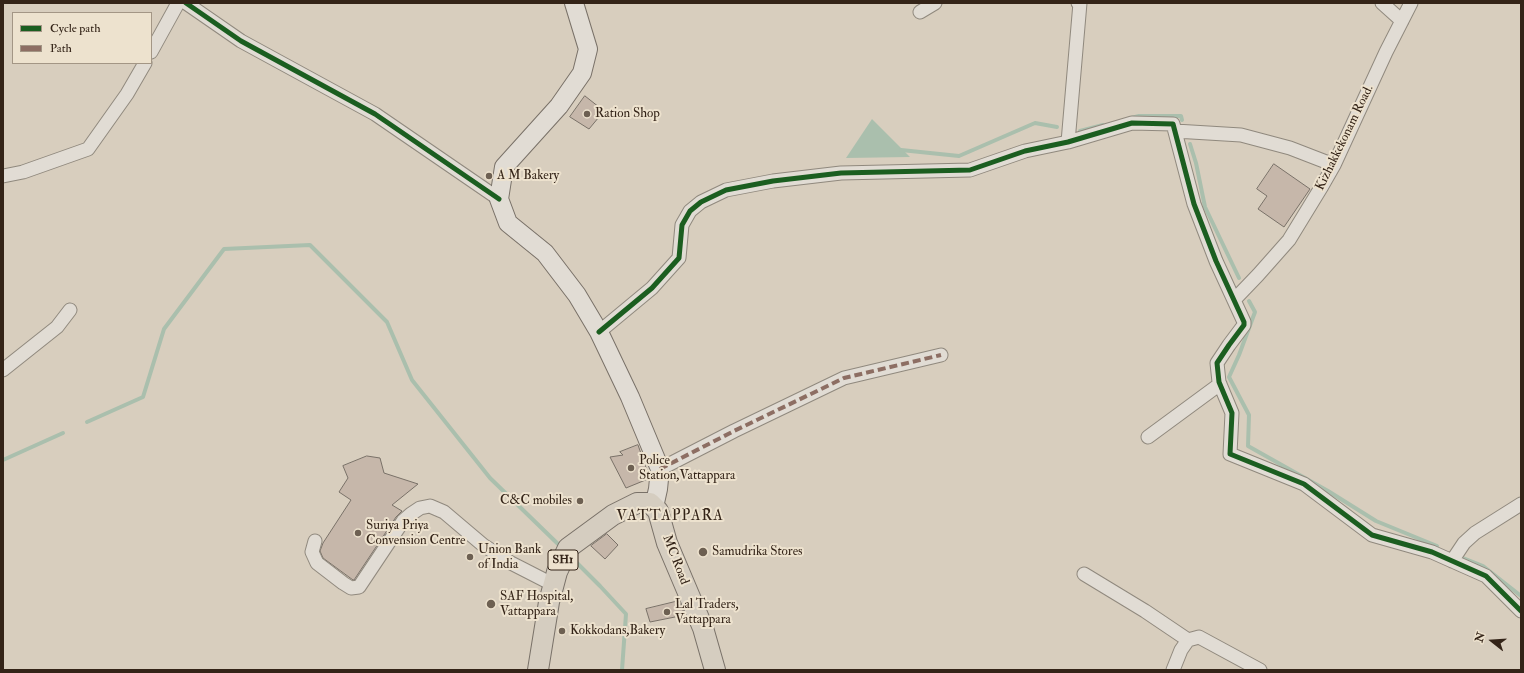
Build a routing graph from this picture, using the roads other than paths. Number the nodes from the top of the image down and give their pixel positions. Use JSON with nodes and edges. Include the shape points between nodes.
{"nodes":[{"id":1,"x":178,"y":3,"type":"edge"},
{"id":2,"x":186,"y":3,"type":"edge"},
{"id":3,"x":574,"y":3,"type":"edge"},
{"id":4,"x":935,"y":3,"type":"edge"},
{"id":5,"x":1078,"y":3,"type":"edge"},
{"id":6,"x":1382,"y":3,"type":"edge"},
{"id":7,"x":1411,"y":3,"type":"edge"},
{"id":8,"x":920,"y":12,"type":"dead end"},
{"id":9,"x":1402,"y":21,"type":"junction"},
{"id":10,"x":152,"y":50,"type":"edge"},
{"id":11,"x":144,"y":64,"type":"edge"},
{"id":12,"x":1175,"y":131,"type":"junction"},
{"id":13,"x":1068,"y":142,"type":"junction"},
{"id":14,"x":1334,"y":165,"type":"junction"},
{"id":15,"x":3,"y":176,"type":"edge"},
{"id":16,"x":499,"y":199,"type":"junction"},
{"id":17,"x":1234,"y":300,"type":"junction"},
{"id":18,"x":70,"y":310,"type":"dead end"},
{"id":19,"x":599,"y":332,"type":"junction"},
{"id":20,"x":941,"y":355,"type":"dead end"},
{"id":21,"x":3,"y":370,"type":"edge"},
{"id":22,"x":1220,"y":384,"type":"junction"},
{"id":23,"x":1148,"y":437,"type":"dead end"},
{"id":24,"x":660,"y":469,"type":"junction"},
{"id":25,"x":1521,"y":504,"type":"edge"},
{"id":26,"x":654,"y":507,"type":"junction"},
{"id":27,"x":315,"y":540,"type":"dead end"},
{"id":28,"x":1452,"y":562,"type":"junction"},
{"id":29,"x":1084,"y":574,"type":"dead end"},
{"id":30,"x":554,"y":585,"type":"junction"},
{"id":31,"x":1521,"y":611,"type":"edge"},
{"id":32,"x":1188,"y":640,"type":"junction"},
{"id":33,"x":538,"y":670,"type":"edge"},
{"id":34,"x":715,"y":670,"type":"edge"},
{"id":35,"x":1173,"y":670,"type":"edge"},
{"id":36,"x":1260,"y":670,"type":"edge"}],
"edges":[{"from":1,"to":10,"type":"street"},
{"from":2,"to":16,"type":"street","via":[[241,42],[375,114]]},
{"from":3,"to":16,"type":"main road","via":[[588,49],[582,73],[559,106],[504,167]]},
{"from":4,"to":8,"type":"street"},
{"from":5,"to":13,"type":"street","via":[[1080,4]]},
{"from":6,"to":9,"type":"street"},
{"from":7,"to":9,"type":"street","name":"Kizhakkekonam Road."},
{"from":9,"to":14,"type":"street","name":"Kizhakkekonam Road."},
{"from":11,"to":15,"type":"street","via":[[127,94],[88,149],[23,172]]},
{"from":12,"to":13,"type":"street","via":[[1173,124],[1132,122]]},
{"from":12,"to":14,"type":"street","via":[[1240,136],[1290,148]]},
{"from":12,"to":17,"type":"street","via":[[1194,204]]},
{"from":13,"to":19,"type":"street","via":[[1025,150],[970,170],[840,173],[726,190],[701,202],[690,211],[682,225],[678,258],[652,288]]},
{"from":14,"to":17,"type":"street","name":"Kizhakkekonam Road.","via":[[1289,240]]},
{"from":16,"to":19,"type":"main road","via":[[508,223],[545,253],[577,295]]},
{"from":17,"to":22,"type":"street","via":[[1244,325],[1217,364]]},
{"from":18,"to":21,"type":"street","via":[[57,326]]},
{"from":19,"to":24,"type":"main road"},
{"from":20,"to":24,"type":"street","via":[[844,378]]},
{"from":22,"to":23,"type":"street"},
{"from":22,"to":28,"type":"street","via":[[1232,413],[1230,454],[1304,484],[1372,535],[1432,552]]},
{"from":24,"to":26,"type":"main road"},
{"from":25,"to":28,"type":"street","via":[[1474,533]]},
{"from":26,"to":30,"type":"main road","number":"SH1","via":[[650,503],[637,503],[613,515],[568,548]]},
{"from":26,"to":34,"type":"main road","name":"MC Road","via":[[658,511],[667,543],[703,628]]},
{"from":27,"to":30,"type":"street","via":[[312,552],[317,563],[351,588],[358,587],[403,521],[420,508],[430,506],[444,512],[483,546]]},
{"from":28,"to":31,"type":"street","via":[[1486,576]]},
{"from":29,"to":32,"type":"street"},
{"from":30,"to":33,"type":"main road","number":"SH1"},
{"from":32,"to":35,"type":"street"},
{"from":32,"to":36,"type":"street","via":[[1199,637]]}]}
